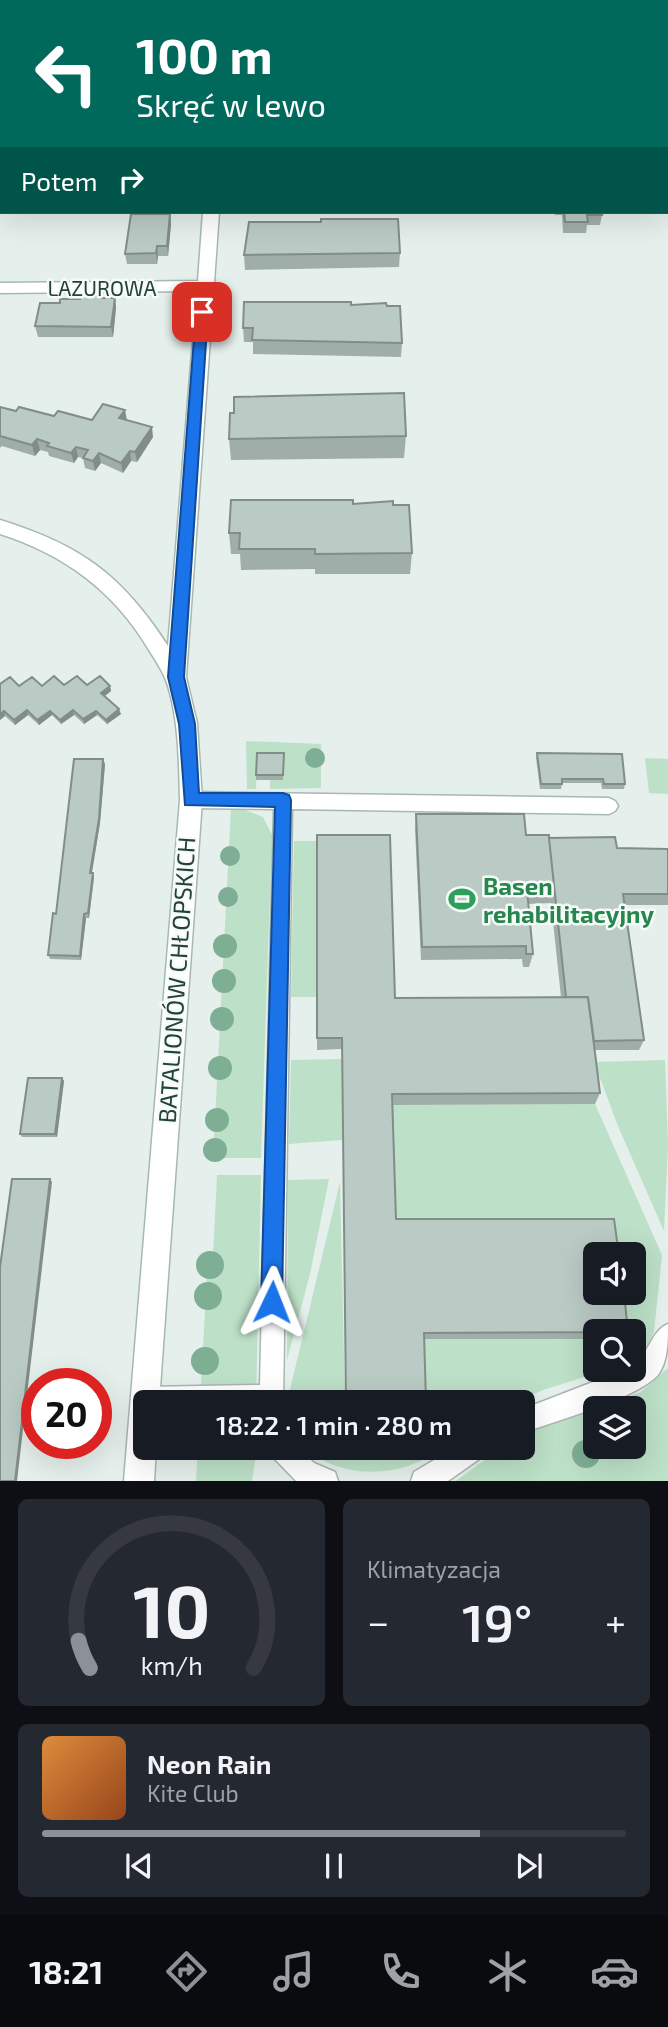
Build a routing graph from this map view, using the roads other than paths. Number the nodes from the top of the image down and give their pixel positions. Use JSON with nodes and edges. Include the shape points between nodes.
{"nodes":[{"id":1,"x":211,"y":214,"type":"edge"},
{"id":2,"x":204,"y":286,"type":"junction"},
{"id":3,"x":0,"y":288,"type":"edge"},
{"id":4,"x":0,"y":527,"type":"edge"},
{"id":5,"x":176,"y":677,"type":"junction"},
{"id":6,"x":191,"y":800,"type":"junction"},
{"id":7,"x":283,"y":800,"type":"junction"},
{"id":8,"x":609,"y":806,"type":"dead end"},
{"id":9,"x":668,"y":1335,"type":"edge"},
{"id":10,"x":146,"y":1390,"type":"edge"},
{"id":11,"x":271,"y":1390,"type":"edge"},
{"id":12,"x":535,"y":1417,"type":"edge"},
{"id":13,"x":141,"y":1460,"type":"edge"},
{"id":14,"x":293,"y":1460,"type":"edge"},
{"id":15,"x":459,"y":1460,"type":"edge"},
{"id":16,"x":139,"y":1481,"type":"edge"},
{"id":17,"x":326,"y":1481,"type":"edge"},
{"id":18,"x":423,"y":1481,"type":"edge"}],
"edges":[{"from":1,"to":2,"type":"street"},
{"from":2,"to":3,"type":"street","name":"LAZUROWA"},
{"from":2,"to":5,"type":"street"},
{"from":4,"to":5,"type":"street","name":"BATALIONÓW CHŁOPSKICH","via":[[33,536],[84,562],[149,629]]},
{"from":5,"to":6,"type":"street","name":"BATALIONÓW CHŁOPSKICH","via":[[187,724]]},
{"from":6,"to":7,"type":"lane"},
{"from":6,"to":10,"type":"street","name":"BATALIONÓW CHŁOPSKICH"},
{"from":7,"to":8,"type":"lane"},
{"from":7,"to":11,"type":"lane"},
{"from":9,"to":12,"type":"lane","via":[[650,1367],[622,1385]]},
{"from":13,"to":16,"type":"street","name":"BATALIONÓW CHŁOPSKICH"},
{"from":14,"to":17,"type":"lane","via":[[305,1472]]},
{"from":15,"to":18,"type":"lane"}]}
